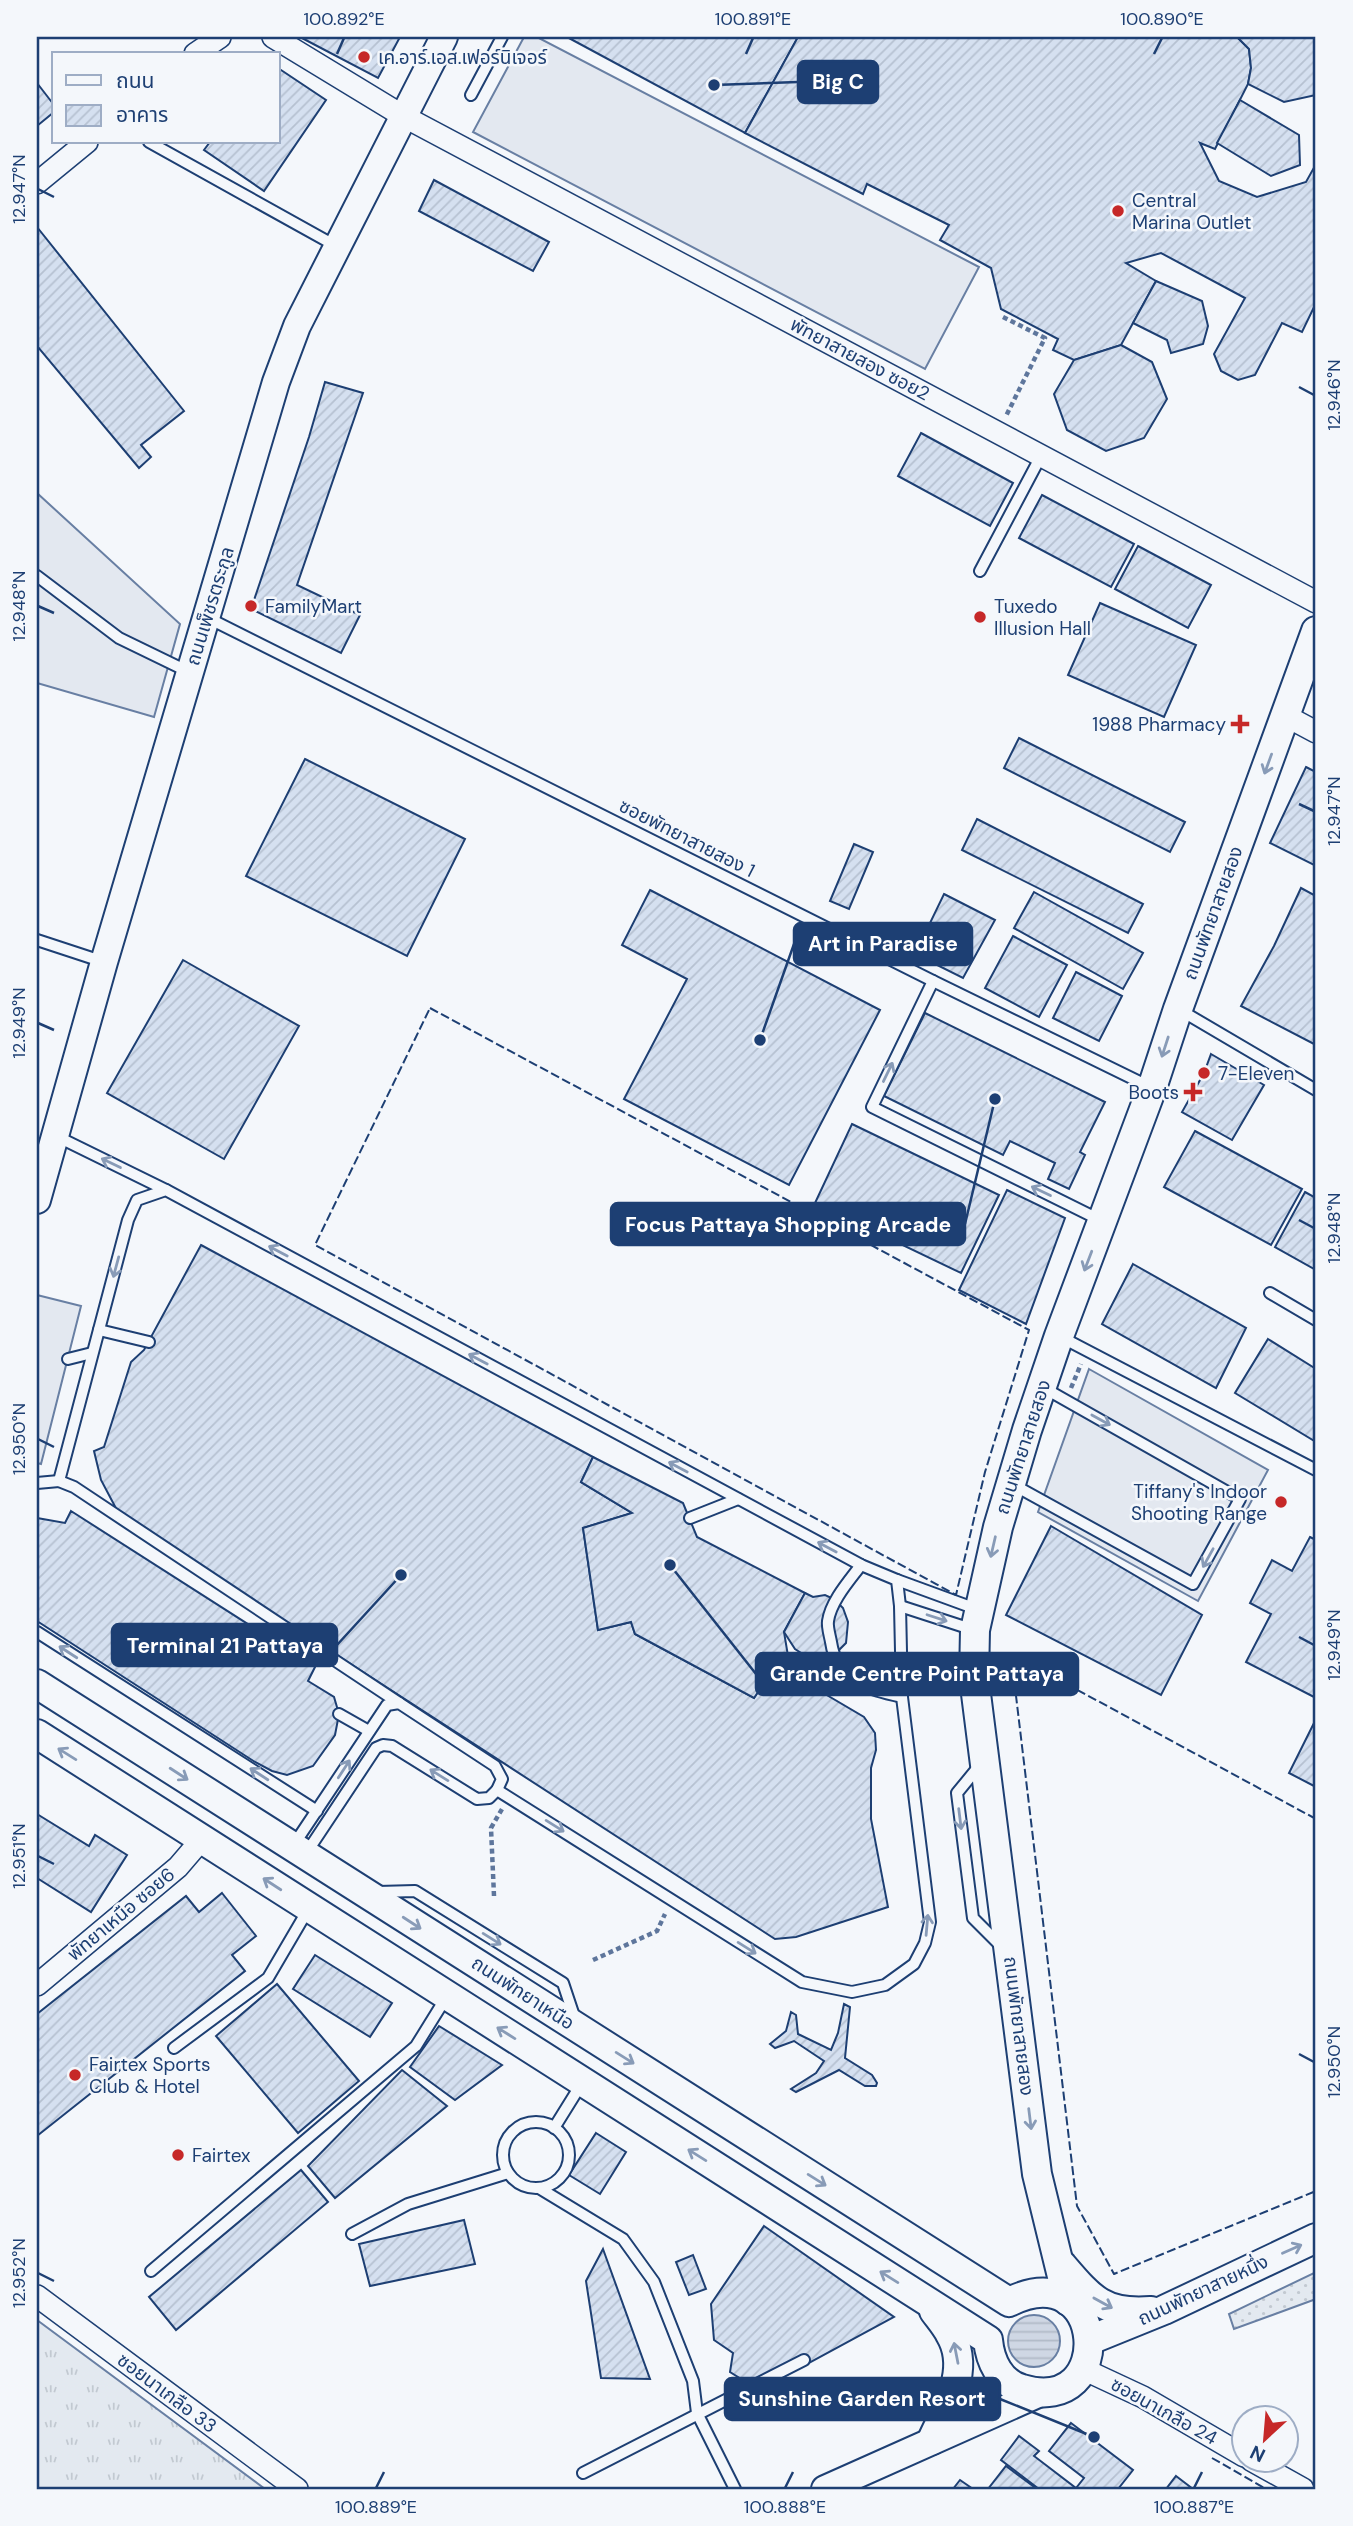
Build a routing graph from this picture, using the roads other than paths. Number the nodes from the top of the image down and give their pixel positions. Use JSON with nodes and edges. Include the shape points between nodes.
{"nodes":[{"id":1,"x":220,"y":37,"type":"edge"},
{"id":2,"x":273,"y":37,"type":"edge"},
{"id":3,"x":444,"y":37,"type":"edge"},
{"id":4,"x":502,"y":37,"type":"edge"},
{"id":5,"x":198,"y":52,"type":"edge"},
{"id":6,"x":471,"y":95,"type":"dead end"},
{"id":7,"x":403,"y":116,"type":"junction"},
{"id":8,"x":85,"y":144,"type":"edge"},
{"id":9,"x":153,"y":144,"type":"edge"},
{"id":10,"x":37,"y":183,"type":"edge"},
{"id":11,"x":337,"y":246,"type":"junction"},
{"id":12,"x":1041,"y":456,"type":"junction"},
{"id":13,"x":980,"y":571,"type":"dead end"},
{"id":14,"x":37,"y":576,"type":"edge"},
{"id":15,"x":1316,"y":602,"type":"edge"},
{"id":16,"x":207,"y":617,"type":"junction"},
{"id":17,"x":1316,"y":631,"type":"edge"},
{"id":18,"x":190,"y":672,"type":"junction"},
{"id":19,"x":1286,"y":716,"type":"junction"},
{"id":20,"x":1316,"y":732,"type":"edge"},
{"id":21,"x":37,"y":940,"type":"edge"},
{"id":22,"x":104,"y":962,"type":"junction"},
{"id":23,"x":933,"y":981,"type":"junction"},
{"id":24,"x":1178,"y":1009,"type":"junction"},
{"id":25,"x":1152,"y":1088,"type":"junction"},
{"id":26,"x":1316,"y":1090,"type":"edge"},
{"id":27,"x":55,"y":1136,"type":"junction"},
{"id":28,"x":166,"y":1191,"type":"junction"},
{"id":29,"x":37,"y":1200,"type":"edge"},
{"id":30,"x":1102,"y":1221,"type":"junction"},
{"id":31,"x":1270,"y":1293,"type":"dead end"},
{"id":32,"x":1316,"y":1320,"type":"edge"},
{"id":33,"x":99,"y":1330,"type":"junction"},
{"id":34,"x":1059,"y":1336,"type":"junction"},
{"id":35,"x":149,"y":1342,"type":"dead end"},
{"id":36,"x":92,"y":1353,"type":"junction"},
{"id":37,"x":68,"y":1359,"type":"dead end"},
{"id":38,"x":1042,"y":1387,"type":"junction"},
{"id":39,"x":1316,"y":1470,"type":"edge"},
{"id":40,"x":59,"y":1481,"type":"junction"},
{"id":41,"x":37,"y":1483,"type":"edge"},
{"id":42,"x":1010,"y":1483,"type":"junction"},
{"id":43,"x":738,"y":1499,"type":"junction"},
{"id":44,"x":690,"y":1518,"type":"dead end"},
{"id":45,"x":860,"y":1565,"type":"junction"},
{"id":46,"x":897,"y":1580,"type":"junction"},
{"id":47,"x":900,"y":1606,"type":"junction"},
{"id":48,"x":977,"y":1620,"type":"junction"},
{"id":49,"x":37,"y":1632,"type":"edge"},
{"id":50,"x":37,"y":1684,"type":"edge"},
{"id":51,"x":902,"y":1697,"type":"junction"},
{"id":52,"x":399,"y":1703,"type":"junction"},
{"id":53,"x":339,"y":1714,"type":"dead end"},
{"id":54,"x":369,"y":1731,"type":"junction"},
{"id":55,"x":37,"y":1734,"type":"edge"},
{"id":56,"x":497,"y":1790,"type":"junction"},
{"id":57,"x":317,"y":1811,"type":"junction"},
{"id":58,"x":202,"y":1839,"type":"junction"},
{"id":59,"x":299,"y":1851,"type":"junction"},
{"id":60,"x":309,"y":1908,"type":"junction"},
{"id":61,"x":38,"y":1981,"type":"edge"},
{"id":62,"x":447,"y":1996,"type":"junction"},
{"id":63,"x":174,"y":2048,"type":"dead end"},
{"id":64,"x":583,"y":2081,"type":"junction"},
{"id":65,"x":554,"y":2128,"type":"junction"},
{"id":66,"x":508,"y":2173,"type":"junction"},
{"id":67,"x":539,"y":2188,"type":"junction"},
{"id":68,"x":352,"y":2234,"type":"dead end"},
{"id":69,"x":1316,"y":2238,"type":"edge"},
{"id":70,"x":1058,"y":2260,"type":"junction"},
{"id":71,"x":152,"y":2271,"type":"dead end"},
{"id":72,"x":37,"y":2296,"type":"edge"},
{"id":73,"x":927,"y":2301,"type":"junction"},
{"id":74,"x":1068,"y":2301,"type":"junction"},
{"id":75,"x":1164,"y":2310,"type":"junction"},
{"id":76,"x":1090,"y":2340,"type":"junction"},
{"id":77,"x":804,"y":2360,"type":"dead end"},
{"id":78,"x":1083,"y":2369,"type":"junction"},
{"id":79,"x":1038,"y":2394,"type":"junction"},
{"id":80,"x":697,"y":2413,"type":"junction"},
{"id":81,"x":932,"y":2440,"type":"junction"},
{"id":82,"x":1230,"y":2448,"type":"edge"},
{"id":83,"x":583,"y":2473,"type":"dead end"},
{"id":84,"x":1277,"y":2474,"type":"edge"},
{"id":85,"x":297,"y":2489,"type":"edge"},
{"id":86,"x":735,"y":2489,"type":"edge"},
{"id":87,"x":825,"y":2489,"type":"edge"},
{"id":88,"x":1303,"y":2489,"type":"edge"}],
"edges":[{"from":1,"to":5,"type":"street"},
{"from":2,"to":7,"type":"street","name":"พัทยาสายสอง ซอย2"},
{"from":3,"to":7,"type":"street","name":"ถนนเพ็ชรตระกูล"},
{"from":4,"to":6,"type":"lane"},
{"from":7,"to":11,"type":"street","name":"ถนนเพ็ชรตระกูล"},
{"from":7,"to":12,"type":"street","name":"พัทยาสายสอง ซอย2"},
{"from":8,"to":10,"type":"street"},
{"from":9,"to":11,"type":"lane"},
{"from":11,"to":16,"type":"street","name":"ถนนเพ็ชรตระกูล","via":[[297,326],[276,382]]},
{"from":12,"to":13,"type":"lane"},
{"from":12,"to":15,"type":"street","name":"พัทยาสายสอง ซอย2"},
{"from":14,"to":18,"type":"lane","via":[[119,638]]},
{"from":16,"to":18,"type":"street","name":"ถนนเพ็ชรตระกูล"},
{"from":16,"to":23,"type":"lane","name":"ซอยพัทยาสายสอง 1"},
{"from":17,"to":19,"type":"main road","name":"ถนนพัทยาสายสอง"},
{"from":18,"to":22,"type":"street","name":"ถนนเพ็ชรตระกูล"},
{"from":19,"to":20,"type":"street"},
{"from":19,"to":24,"type":"main road","name":"ถนนพัทยาสายสอง","one_way":true},
{"from":21,"to":22,"type":"lane"},
{"from":22,"to":27,"type":"street","name":"ถนนเพ็ชรตระกูล"},
{"from":23,"to":25,"type":"lane","name":"ซอยพัทยาสายสอง 1"},
{"from":30,"to":23,"type":"lane","one_way":true,"via":[[872,1107]]},
{"from":24,"to":25,"type":"main road","name":"ถนนพัทยาสายสอง","one_way":true},
{"from":24,"to":26,"type":"lane"},
{"from":25,"to":30,"type":"main road","name":"ถนนพัทยาสายสอง"},
{"from":28,"to":27,"type":"lane","one_way":true},
{"from":27,"to":29,"type":"street","name":"ถนนเพ็ชรตระกูล"},
{"from":28,"to":33,"type":"lane","one_way":true,"via":[[138,1200],[133,1210]]},
{"from":43,"to":28,"type":"lane","one_way":true},
{"from":30,"to":34,"type":"main road","name":"ถนนพัทยาสายสอง","one_way":true},
{"from":31,"to":32,"type":"lane"},
{"from":33,"to":35,"type":"lane"},
{"from":33,"to":36,"type":"lane"},
{"from":34,"to":38,"type":"main road","name":"ถนนพัทยาสายสอง"},
{"from":34,"to":39,"type":"lane"},
{"from":36,"to":37,"type":"lane"},
{"from":36,"to":40,"type":"lane"},
{"from":38,"to":42,"type":"main road","name":"ถนนพัทยาสายสอง"},
{"from":38,"to":42,"type":"lane","one_way":true,"via":[[1240,1499],[1193,1584]]},
{"from":40,"to":41,"type":"lane"},
{"from":40,"to":52,"type":"lane"},
{"from":42,"to":48,"type":"main road","name":"ถนนพัทยาสายสอง","one_way":true},
{"from":43,"to":44,"type":"lane"},
{"from":45,"to":43,"type":"lane","one_way":true},
{"from":45,"to":46,"type":"lane"},
{"from":45,"to":51,"type":"lane","via":[[827,1622],[836,1662],[842,1673],[856,1682]]},
{"from":46,"to":47,"type":"lane"},
{"from":46,"to":48,"type":"lane"},
{"from":47,"to":48,"type":"lane","one_way":true},
{"from":47,"to":51,"type":"lane"},
{"from":48,"to":70,"type":"main road","name":"ถนนพัทยาสายสอง","one_way":true,"via":[[974,1678],[984,1761],[1037,2174]]},
{"from":57,"to":49,"type":"lane","one_way":true},
{"from":50,"to":59,"type":"main road","name":"ถนนพัทยาเหนือ","one_way":true},
{"from":56,"to":51,"type":"lane","one_way":true,"via":[[802,1982],[852,1992],[885,1985],[914,1964],[930,1922]]},
{"from":52,"to":54,"type":"lane","via":[[387,1704]]},
{"from":52,"to":56,"type":"lane","via":[[495,1766],[502,1779]]},
{"from":53,"to":54,"type":"lane"},
{"from":57,"to":54,"type":"lane","one_way":true},
{"from":58,"to":55,"type":"main road","one_way":true},
{"from":56,"to":59,"type":"lane","one_way":true,"via":[[489,1798],[477,1799],[383,1745],[376,1748]]},
{"from":57,"to":59,"type":"lane"},
{"from":60,"to":58,"type":"main road","one_way":true},
{"from":58,"to":61,"type":"street","name":"พัทยาเหนือ ซอย6","via":[[178,1867]]},
{"from":59,"to":74,"type":"main road","name":"ถนนพัทยาเหนือ","one_way":true,"via":[[1009,2302],[1037,2292]]},
{"from":60,"to":62,"type":"main road"},
{"from":60,"to":63,"type":"lane","via":[[268,1978]]},
{"from":64,"to":62,"type":"main road","one_way":true},
{"from":62,"to":71,"type":"lane","via":[[416,2046]]},
{"from":64,"to":65,"type":"lane"},
{"from":73,"to":64,"type":"main road","one_way":true},
{"from":65,"to":66,"type":"lane","via":[[529,2123],[511,2133],[503,2152]]},
{"from":65,"to":67,"type":"lane","via":[[565,2140],[568,2162],[557,2181]]},
{"from":66,"to":67,"type":"lane","via":[[524,2186]]},
{"from":66,"to":68,"type":"lane","via":[[408,2204]]},
{"from":67,"to":80,"type":"lane","via":[[623,2239],[633,2252],[654,2282],[679,2343],[693,2381]]},
{"from":75,"to":69,"type":"main road","name":"ถนนพัทยาสายหนึ่ง","one_way":true},
{"from":70,"to":74,"type":"main road","name":"ถนนพัทยาสายสอง"},
{"from":70,"to":75,"type":"main road","one_way":true,"via":[[1084,2291],[1104,2305],[1126,2313]]},
{"from":72,"to":85,"type":"street","name":"ซอยนาเกลือ 33"},
{"from":73,"to":79,"type":"main road","via":[[988,2340],[995,2369],[1013,2386]]},
{"from":81,"to":73,"type":"main road","one_way":true,"via":[[957,2386],[958,2357],[952,2336]]},
{"from":74,"to":76,"type":"main road","name":"ถนนพัทยาสายสอง","via":[[1083,2317]]},
{"from":75,"to":76,"type":"main road","name":"ถนนพัทยาสายหนึ่ง"},
{"from":76,"to":78,"type":"main road"},
{"from":77,"to":80,"type":"lane"},
{"from":78,"to":79,"type":"main road","via":[[1057,2391]]},
{"from":78,"to":82,"type":"street","name":"ซอยนาเกลือ 24","via":[[1143,2397]]},
{"from":79,"to":81,"type":"street"},
{"from":80,"to":83,"type":"lane"},
{"from":80,"to":86,"type":"lane"},
{"from":81,"to":87,"type":"street"},
{"from":84,"to":88,"type":"street"}]}
